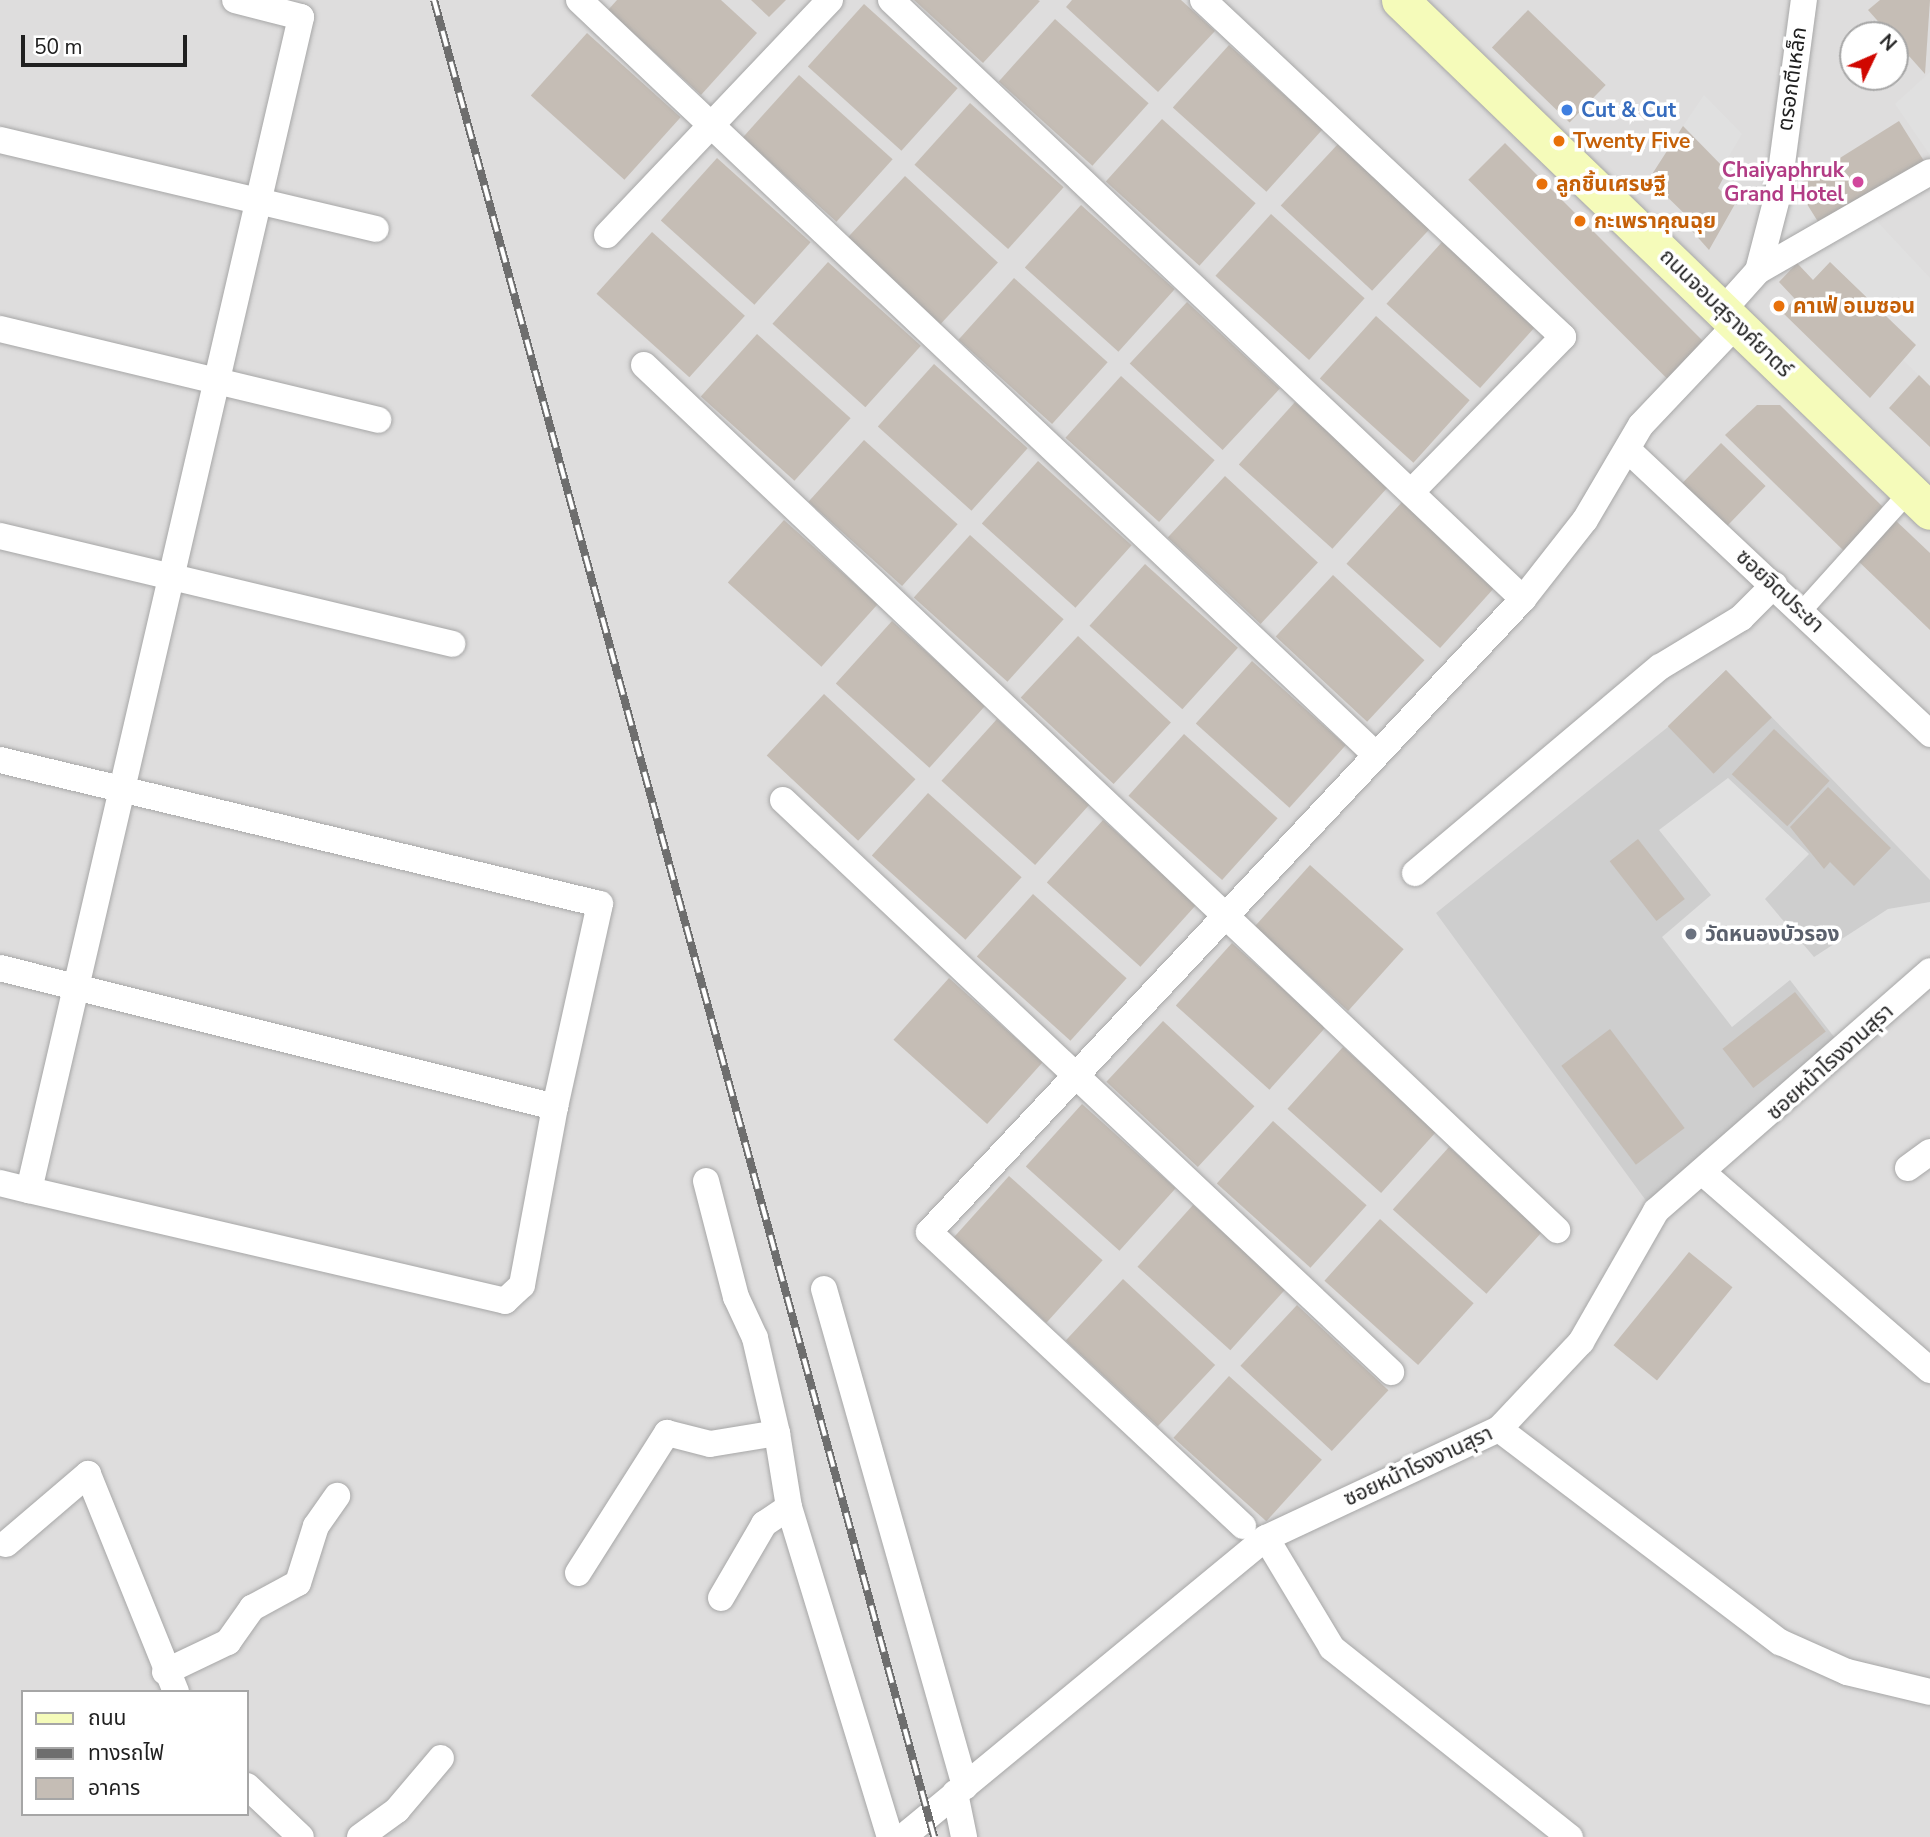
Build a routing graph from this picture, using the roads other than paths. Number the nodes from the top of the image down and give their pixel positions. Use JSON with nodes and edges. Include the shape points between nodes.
{"nodes":[{"id":1,"x":235,"y":0,"type":"edge"},
{"id":2,"x":579,"y":0,"type":"edge"},
{"id":3,"x":830,"y":0,"type":"edge"},
{"id":4,"x":891,"y":0,"type":"edge"},
{"id":5,"x":1203,"y":0,"type":"edge"},
{"id":6,"x":1400,"y":0,"type":"edge"},
{"id":7,"x":1804,"y":0,"type":"edge"},
{"id":8,"x":713,"y":129,"type":"junction"},
{"id":9,"x":0,"y":140,"type":"edge"},
{"id":10,"x":1930,"y":172,"type":"edge"},
{"id":11,"x":259,"y":199,"type":"junction"},
{"id":12,"x":376,"y":229,"type":"dead end"},
{"id":13,"x":607,"y":235,"type":"dead end"},
{"id":14,"x":1758,"y":271,"type":"junction"},
{"id":15,"x":1730,"y":317,"type":"junction"},
{"id":16,"x":0,"y":329,"type":"edge"},
{"id":17,"x":644,"y":365,"type":"dead end"},
{"id":18,"x":216,"y":383,"type":"junction"},
{"id":19,"x":378,"y":420,"type":"dead end"},
{"id":20,"x":1628,"y":450,"type":"junction"},
{"id":21,"x":1412,"y":491,"type":"junction"},
{"id":22,"x":1920,"y":501,"type":"edge"},
{"id":23,"x":0,"y":536,"type":"edge"},
{"id":24,"x":171,"y":576,"type":"junction"},
{"id":25,"x":1774,"y":585,"type":"junction"},
{"id":26,"x":1523,"y":599,"type":"junction"},
{"id":27,"x":1801,"y":611,"type":"junction"},
{"id":28,"x":452,"y":643,"type":"dead end"},
{"id":29,"x":1930,"y":734,"type":"edge"},
{"id":30,"x":1375,"y":754,"type":"junction"},
{"id":31,"x":0,"y":760,"type":"edge"},
{"id":32,"x":122,"y":789,"type":"junction"},
{"id":33,"x":783,"y":800,"type":"dead end"},
{"id":34,"x":1415,"y":873,"type":"dead end"},
{"id":35,"x":1227,"y":915,"type":"junction"},
{"id":36,"x":0,"y":968,"type":"edge"},
{"id":37,"x":1930,"y":971,"type":"edge"},
{"id":38,"x":79,"y":987,"type":"junction"},
{"id":39,"x":1078,"y":1076,"type":"junction"},
{"id":40,"x":555,"y":1107,"type":"junction"},
{"id":41,"x":1930,"y":1152,"type":"edge"},
{"id":42,"x":1908,"y":1168,"type":"dead end"},
{"id":43,"x":1702,"y":1172,"type":"junction"},
{"id":44,"x":706,"y":1181,"type":"dead end"},
{"id":45,"x":0,"y":1183,"type":"edge"},
{"id":46,"x":29,"y":1190,"type":"junction"},
{"id":47,"x":1557,"y":1230,"type":"dead end"},
{"id":48,"x":824,"y":1289,"type":"dead end"},
{"id":49,"x":1930,"y":1370,"type":"edge"},
{"id":50,"x":1391,"y":1372,"type":"dead end"},
{"id":51,"x":1499,"y":1429,"type":"junction"},
{"id":52,"x":777,"y":1433,"type":"junction"},
{"id":53,"x":337,"y":1496,"type":"dead end"},
{"id":54,"x":789,"y":1507,"type":"junction"},
{"id":55,"x":1254,"y":1532,"type":"junction"},
{"id":56,"x":6,"y":1544,"type":"dead end"},
{"id":57,"x":578,"y":1573,"type":"dead end"},
{"id":58,"x":721,"y":1598,"type":"dead end"},
{"id":59,"x":171,"y":1682,"type":"edge"},
{"id":60,"x":1930,"y":1692,"type":"edge"},
{"id":61,"x":441,"y":1759,"type":"dead end"},
{"id":62,"x":248,"y":1787,"type":"edge"},
{"id":63,"x":960,"y":1790,"type":"junction"},
{"id":64,"x":278,"y":1828,"type":"edge"},
{"id":65,"x":301,"y":1837,"type":"edge"},
{"id":66,"x":360,"y":1837,"type":"edge"},
{"id":67,"x":890,"y":1837,"type":"edge"},
{"id":68,"x":903,"y":1837,"type":"edge"},
{"id":69,"x":964,"y":1837,"type":"edge"},
{"id":70,"x":1570,"y":1837,"type":"edge"}],
"edges":[{"from":1,"to":11,"type":"street","via":[[301,17]]},
{"from":2,"to":8,"type":"street"},
{"from":3,"to":8,"type":"street"},
{"from":4,"to":21,"type":"street"},
{"from":5,"to":21,"type":"street","via":[[1563,337]]},
{"from":6,"to":15,"type":"main road","name":"ถนนจอมสุรางค์ยาตร์"},
{"from":7,"to":14,"type":"street","name":"ตรอกตีเหล็ก","via":[[1778,194]]},
{"from":8,"to":13,"type":"street"},
{"from":8,"to":30,"type":"street"},
{"from":9,"to":11,"type":"street"},
{"from":10,"to":14,"type":"street"},
{"from":11,"to":12,"type":"street"},
{"from":11,"to":18,"type":"street"},
{"from":14,"to":15,"type":"street","name":"ตรอกตีเหล็ก"},
{"from":15,"to":20,"type":"street","name":"ตรอกตีเหล็ก","via":[[1655,408]]},
{"from":15,"to":22,"type":"main road","name":"ถนนจอมสุรางค์ยาตร์"},
{"from":16,"to":18,"type":"street"},
{"from":17,"to":35,"type":"street"},
{"from":18,"to":19,"type":"street"},
{"from":18,"to":24,"type":"street"},
{"from":20,"to":25,"type":"street","name":"ซอยจิตประชา"},
{"from":20,"to":26,"type":"street","name":"ตรอกตีเหล็ก","via":[[1585,520]]},
{"from":21,"to":26,"type":"street"},
{"from":22,"to":27,"type":"street"},
{"from":23,"to":24,"type":"street"},
{"from":24,"to":28,"type":"street"},
{"from":24,"to":32,"type":"street"},
{"from":25,"to":27,"type":"street","name":"ซอยจิตประชา"},
{"from":25,"to":34,"type":"street","via":[[1741,618],[1660,667]]},
{"from":26,"to":30,"type":"street","name":"ตรอกตีเหล็ก"},
{"from":27,"to":29,"type":"street","name":"ซอยจิตประชา"},
{"from":30,"to":35,"type":"street","name":"ตรอกตีเหล็ก"},
{"from":31,"to":32,"type":"street"},
{"from":32,"to":38,"type":"street"},
{"from":32,"to":40,"type":"street","via":[[600,904]]},
{"from":33,"to":39,"type":"street"},
{"from":35,"to":39,"type":"street","name":"ตรอกตีเหล็ก"},
{"from":35,"to":47,"type":"street"},
{"from":36,"to":38,"type":"street"},
{"from":37,"to":43,"type":"street","name":"ซอยหน้าโรงงานสุรา"},
{"from":38,"to":40,"type":"street"},
{"from":38,"to":46,"type":"street"},
{"from":39,"to":50,"type":"street"},
{"from":39,"to":55,"type":"street","name":"ตรอกตีเหล็ก","via":[[929,1232]]},
{"from":40,"to":46,"type":"street","via":[[523,1285],[505,1301]]},
{"from":41,"to":42,"type":"street"},
{"from":43,"to":49,"type":"street"},
{"from":43,"to":51,"type":"street","name":"ซอยหน้าโรงงานสุรา","via":[[1656,1211],[1581,1342]]},
{"from":44,"to":52,"type":"street","via":[[736,1297],[755,1338]]},
{"from":45,"to":46,"type":"street"},
{"from":48,"to":63,"type":"street"},
{"from":51,"to":55,"type":"street","name":"ซอยหน้าโรงงานสุรา"},
{"from":51,"to":60,"type":"street","via":[[1780,1643],[1847,1672]]},
{"from":52,"to":54,"type":"street"},
{"from":52,"to":57,"type":"street","via":[[710,1444],[667,1433]]},
{"from":53,"to":59,"type":"street","via":[[316,1526],[298,1583],[252,1608],[228,1642]]},
{"from":54,"to":58,"type":"street","via":[[764,1524]]},
{"from":54,"to":67,"type":"street"},
{"from":55,"to":63,"type":"street","name":"ซอยหน้าโรงงานสุรา"},
{"from":55,"to":70,"type":"street","via":[[1332,1648]]},
{"from":56,"to":59,"type":"street","via":[[88,1474]]},
{"from":61,"to":66,"type":"street","via":[[397,1810]]},
{"from":62,"to":64,"type":"street"},
{"from":63,"to":68,"type":"street","name":"ซอยหน้าโรงงานสุรา"},
{"from":63,"to":69,"type":"street"},
{"from":64,"to":65,"type":"street"}]}
